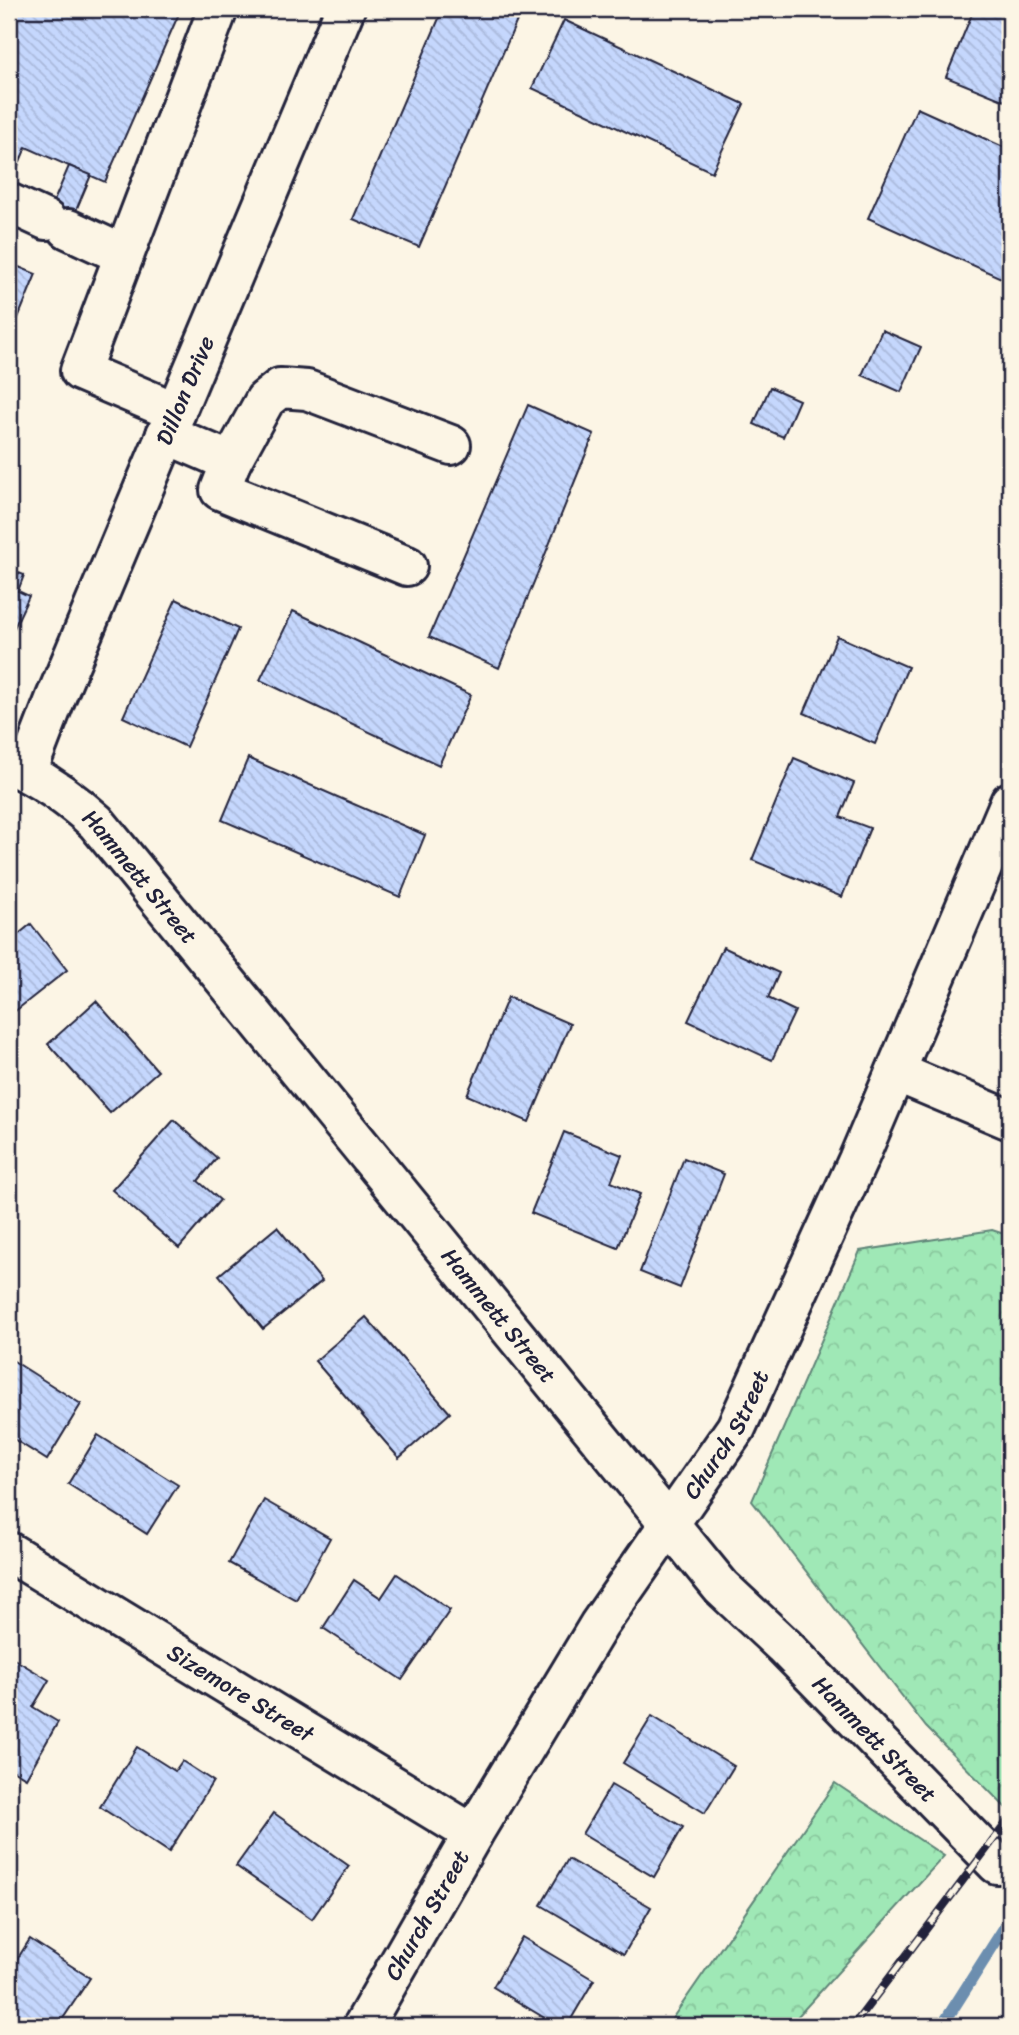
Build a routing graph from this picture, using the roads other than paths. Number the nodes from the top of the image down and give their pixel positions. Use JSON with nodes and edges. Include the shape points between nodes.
{"nodes":[{"id":1,"x":218,"y":9,"type":"edge"},
{"id":2,"x":345,"y":9,"type":"edge"},
{"id":3,"x":9,"y":203,"type":"edge"},
{"id":4,"x":124,"y":255,"type":"junction"},
{"id":5,"x":171,"y":423,"type":"junction"},
{"id":6,"x":451,"y":445,"type":"dead end"},
{"id":7,"x":231,"y":462,"type":"junction"},
{"id":8,"x":407,"y":566,"type":"dead end"},
{"id":9,"x":18,"y":768,"type":"edge"},
{"id":10,"x":1010,"y":802,"type":"edge"},
{"id":11,"x":896,"y":1072,"type":"junction"},
{"id":12,"x":1010,"y":1120,"type":"edge"},
{"id":13,"x":668,"y":1524,"type":"junction"},
{"id":14,"x":9,"y":1552,"type":"edge"},
{"id":15,"x":473,"y":1834,"type":"junction"},
{"id":16,"x":997,"y":1864,"type":"dead end"},
{"id":17,"x":363,"y":2026,"type":"edge"}],
"edges":[{"from":1,"to":4,"type":"street"},
{"from":2,"to":5,"type":"street","name":"Dillon Drive"},
{"from":3,"to":4,"type":"street"},
{"from":4,"to":5,"type":"street","via":[[80,371]]},
{"from":5,"to":7,"type":"street"},
{"from":5,"to":9,"type":"street","name":"Dillon Drive","via":[[56,697]]},
{"from":6,"to":7,"type":"street","via":[[307,390],[280,388],[265,400]]},
{"from":7,"to":8,"type":"street","via":[[220,490]]},
{"from":9,"to":13,"type":"street","name":"Hammett Street","via":[[96,822]]},
{"from":10,"to":11,"type":"street","name":"Church Street"},
{"from":11,"to":12,"type":"street"},
{"from":11,"to":13,"type":"street","name":"Church Street","via":[[736,1428]]},
{"from":13,"to":15,"type":"street","name":"Church Street","via":[[598,1625]]},
{"from":13,"to":16,"type":"street","name":"Hammett Street","via":[[721,1587]]},
{"from":14,"to":15,"type":"street","name":"Sizemore Street"},
{"from":15,"to":17,"type":"street","name":"Church Street"}]}
